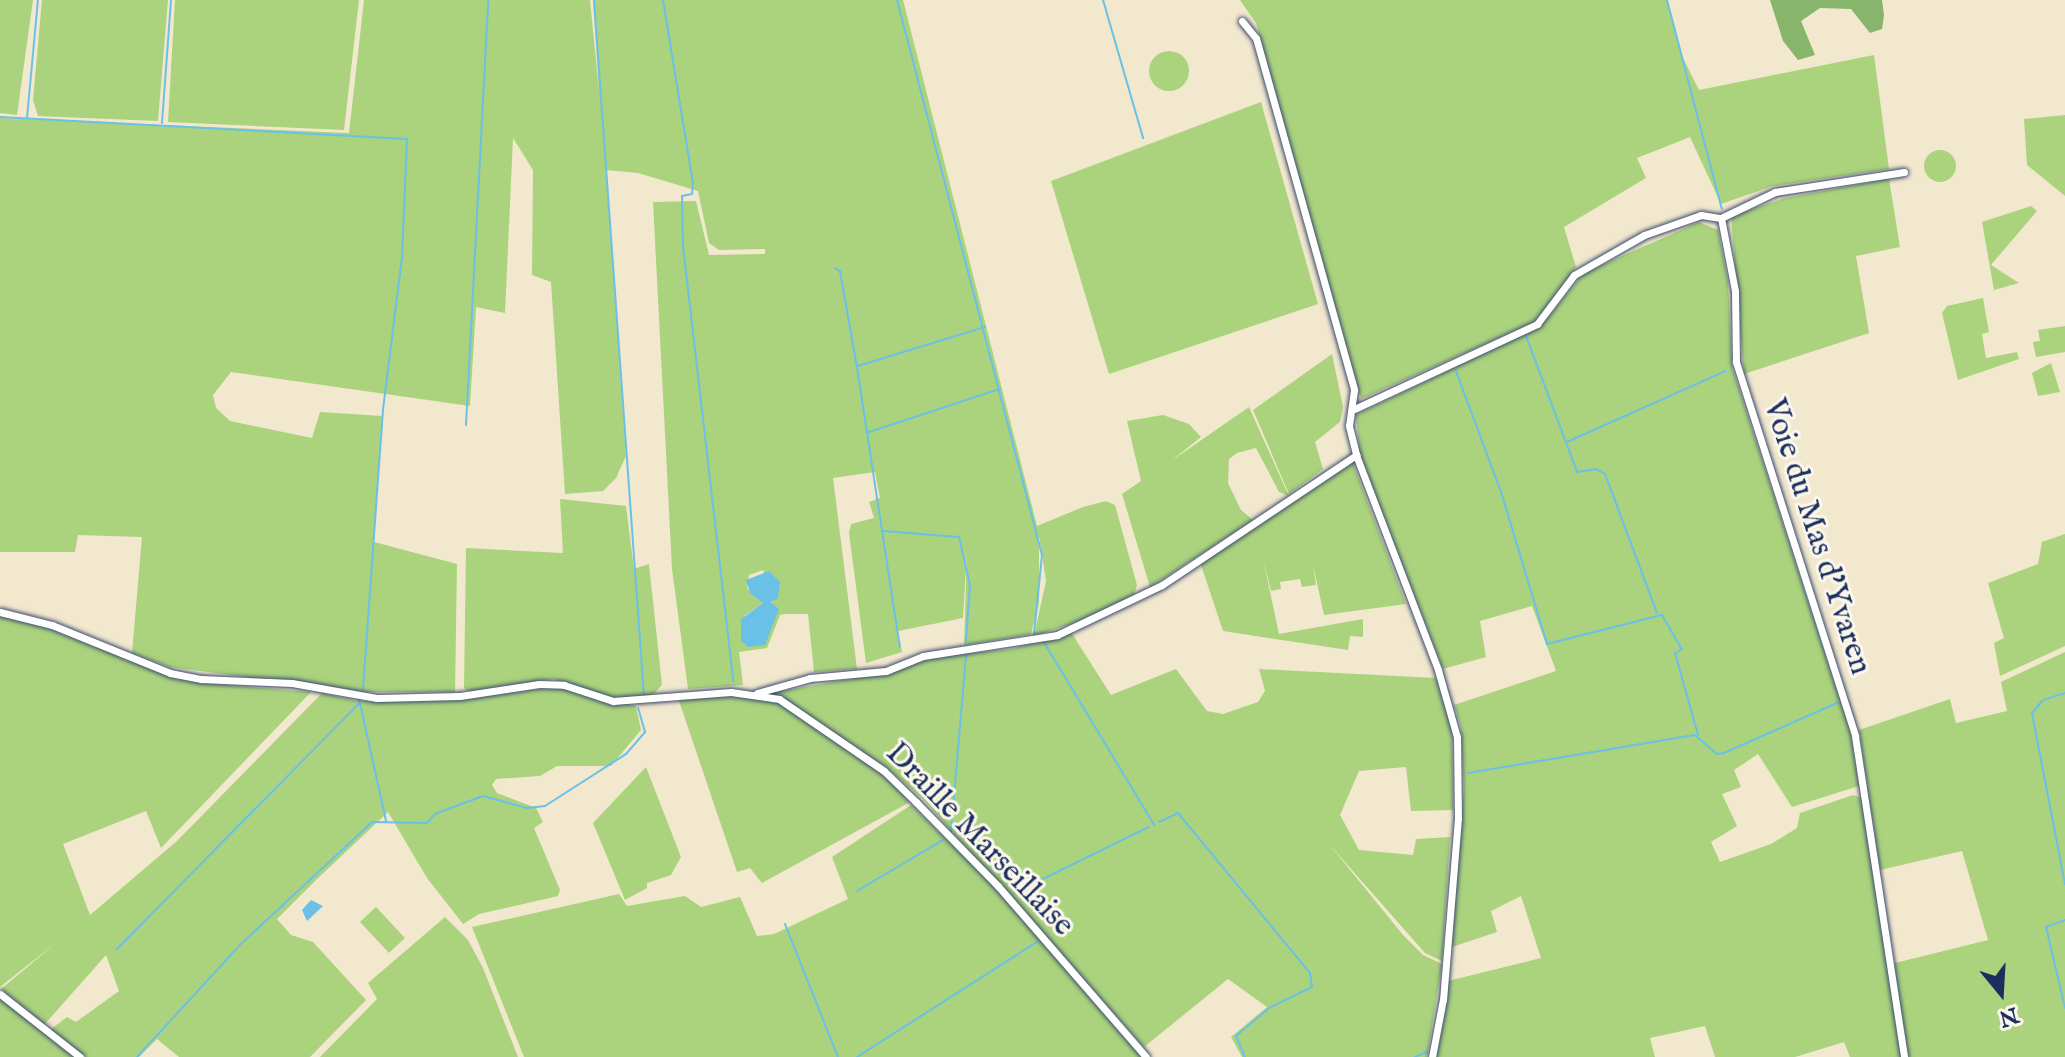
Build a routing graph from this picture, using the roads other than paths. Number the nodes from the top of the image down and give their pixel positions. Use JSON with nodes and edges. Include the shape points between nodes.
{"nodes":[{"id":1,"x":1242,"y":21,"type":"dead end"},
{"id":2,"x":1904,"y":172,"type":"dead end"},
{"id":3,"x":1721,"y":218,"type":"junction"},
{"id":4,"x":1352,"y":410,"type":"junction"},
{"id":5,"x":1356,"y":455,"type":"junction"},
{"id":6,"x":0,"y":612,"type":"edge"},
{"id":7,"x":757,"y":693,"type":"junction"},
{"id":8,"x":0,"y":994,"type":"edge"},
{"id":9,"x":80,"y":1057,"type":"edge"},
{"id":10,"x":1146,"y":1057,"type":"edge"},
{"id":11,"x":1432,"y":1057,"type":"edge"},
{"id":12,"x":1904,"y":1057,"type":"edge"}],
"edges":[{"from":1,"to":4,"type":"street","via":[[1256,38],[1303,199],[1354,390]]},
{"from":2,"to":3,"type":"street","via":[[1775,192]]},
{"from":3,"to":4,"type":"street","via":[[1701,215],[1644,235],[1574,275],[1537,324]]},
{"from":3,"to":12,"type":"street","name":"Voie du Mas d'Yvaren","via":[[1735,291],[1736,362],[1855,736]]},
{"from":4,"to":5,"type":"street","via":[[1349,426]]},
{"from":5,"to":7,"type":"street","via":[[1162,585],[1057,635],[923,656],[886,671],[810,678]]},
{"from":5,"to":11,"type":"street","via":[[1438,670],[1457,737],[1458,818],[1443,999]]},
{"from":6,"to":7,"type":"street","name":"Draille Marseillaise","via":[[52,625],[170,673],[292,683],[377,698],[460,696],[539,684],[564,685],[613,701]]},
{"from":7,"to":10,"type":"street","name":"Draille Marseillaise","via":[[779,699],[884,771],[998,886]]},
{"from":8,"to":9,"type":"street"}]}
